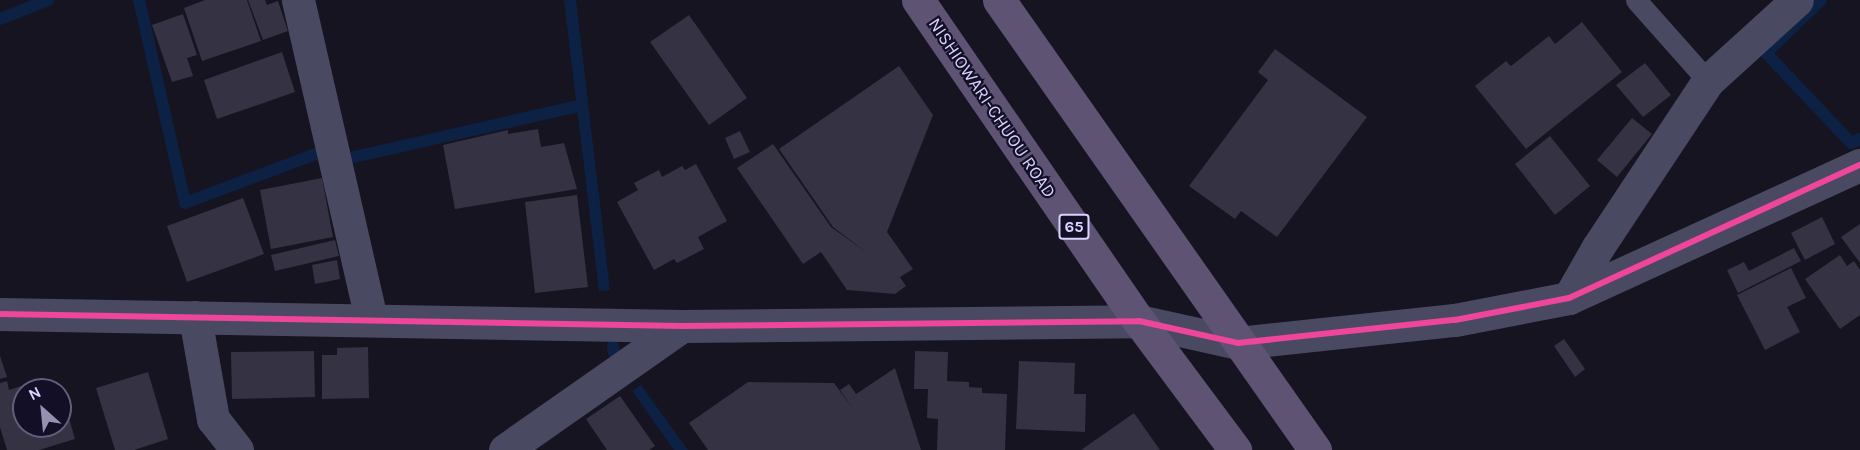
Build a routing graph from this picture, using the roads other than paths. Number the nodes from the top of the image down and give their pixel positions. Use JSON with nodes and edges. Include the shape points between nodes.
{"nodes":[{"id":1,"x":298,"y":0,"type":"edge"},
{"id":2,"x":918,"y":0,"type":"edge"},
{"id":3,"x":999,"y":0,"type":"edge"},
{"id":4,"x":1636,"y":0,"type":"edge"},
{"id":5,"x":1797,"y":0,"type":"edge"},
{"id":6,"x":1708,"y":81,"type":"junction"},
{"id":7,"x":1860,"y":165,"type":"edge"},
{"id":8,"x":1569,"y":298,"type":"junction"},
{"id":9,"x":0,"y":314,"type":"edge"},
{"id":10,"x":195,"y":317,"type":"junction"},
{"id":11,"x":371,"y":320,"type":"junction"},
{"id":12,"x":1139,"y":321,"type":"junction"},
{"id":13,"x":682,"y":326,"type":"junction"},
{"id":14,"x":1238,"y":343,"type":"junction"},
{"id":15,"x":237,"y":450,"type":"edge"},
{"id":16,"x":505,"y":450,"type":"edge"},
{"id":17,"x":1235,"y":450,"type":"edge"},
{"id":18,"x":1315,"y":450,"type":"edge"}],
"edges":[{"from":1,"to":11,"type":"street"},
{"from":2,"to":12,"type":"main road","name":"NISHIOWARI-CHUOU ROAD","number":"65"},
{"from":3,"to":14,"type":"main road"},
{"from":4,"to":6,"type":"lane"},
{"from":5,"to":6,"type":"street"},
{"from":6,"to":8,"type":"street","via":[[1598,247]]},
{"from":7,"to":8,"type":"street"},
{"from":8,"to":14,"type":"street","via":[[1455,320]]},
{"from":9,"to":10,"type":"street"},
{"from":10,"to":11,"type":"street"},
{"from":10,"to":15,"type":"street","via":[[213,419]]},
{"from":11,"to":13,"type":"street"},
{"from":12,"to":13,"type":"street"},
{"from":12,"to":14,"type":"street"},
{"from":12,"to":17,"type":"main road","name":"NISHIOWARI-CHUOU ROAD","number":"65"},
{"from":13,"to":16,"type":"street"},
{"from":14,"to":18,"type":"main road"}]}
